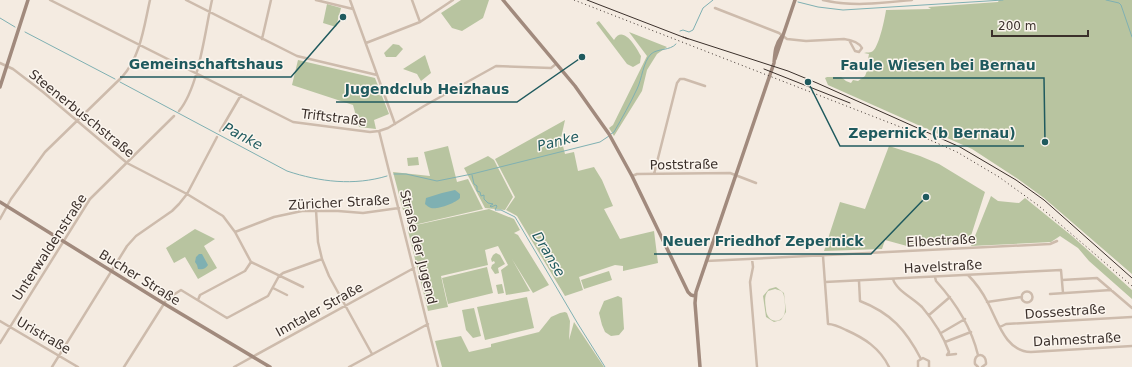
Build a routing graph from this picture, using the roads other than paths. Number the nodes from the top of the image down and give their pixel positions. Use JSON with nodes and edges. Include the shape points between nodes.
{"nodes":[{"id":1,"x":28,"y":0,"type":"edge"},
{"id":2,"x":50,"y":0,"type":"edge"},
{"id":3,"x":150,"y":0,"type":"edge"},
{"id":4,"x":186,"y":0,"type":"edge"},
{"id":5,"x":212,"y":0,"type":"edge"},
{"id":6,"x":271,"y":0,"type":"edge"},
{"id":7,"x":316,"y":0,"type":"edge"},
{"id":8,"x":350,"y":0,"type":"edge"},
{"id":9,"x":412,"y":0,"type":"edge"},
{"id":10,"x":453,"y":0,"type":"edge"},
{"id":11,"x":504,"y":0,"type":"edge"},
{"id":12,"x":795,"y":0,"type":"edge"},
{"id":13,"x":823,"y":0,"type":"edge"},
{"id":14,"x":856,"y":0,"type":"edge"},
{"id":15,"x":912,"y":0,"type":"edge"},
{"id":16,"x":855,"y":4,"type":"junction"},
{"id":17,"x":715,"y":8,"type":"dead end"},
{"id":18,"x":353,"y":10,"type":"junction"},
{"id":19,"x":210,"y":12,"type":"junction"},
{"id":20,"x":420,"y":22,"type":"junction"},
{"id":21,"x":782,"y":36,"type":"junction"},
{"id":22,"x":262,"y":39,"type":"junction"},
{"id":23,"x":849,"y":40,"type":"junction"},
{"id":24,"x":366,"y":43,"type":"junction"},
{"id":25,"x":140,"y":44,"type":"junction"},
{"id":26,"x":0,"y":63,"type":"edge"},
{"id":27,"x":556,"y":64,"type":"junction"},
{"id":28,"x":8,"y":66,"type":"junction"},
{"id":29,"x":197,"y":73,"type":"junction"},
{"id":30,"x":377,"y":75,"type":"junction"},
{"id":31,"x":706,"y":86,"type":"dead end"},
{"id":32,"x":0,"y":87,"type":"edge"},
{"id":33,"x":241,"y":95,"type":"junction"},
{"id":34,"x":178,"y":111,"type":"dead end"},
{"id":35,"x":174,"y":116,"type":"dead end"},
{"id":36,"x":77,"y":120,"type":"junction"},
{"id":37,"x":395,"y":124,"type":"junction"},
{"id":38,"x":220,"y":131,"type":"dead end"},
{"id":39,"x":380,"y":132,"type":"junction"},
{"id":40,"x":217,"y":137,"type":"dead end"},
{"id":41,"x":127,"y":163,"type":"junction"},
{"id":42,"x":654,"y":174,"type":"junction"},
{"id":43,"x":735,"y":175,"type":"junction"},
{"id":44,"x":632,"y":176,"type":"junction"},
{"id":45,"x":756,"y":182,"type":"dead end"},
{"id":46,"x":187,"y":194,"type":"junction"},
{"id":47,"x":0,"y":202,"type":"edge"},
{"id":48,"x":6,"y":206,"type":"junction"},
{"id":49,"x":399,"y":208,"type":"junction"},
{"id":50,"x":316,"y":210,"type":"junction"},
{"id":51,"x":0,"y":219,"type":"edge"},
{"id":52,"x":235,"y":232,"type":"junction"},
{"id":53,"x":64,"y":241,"type":"junction"},
{"id":54,"x":1057,"y":241,"type":"dead end"},
{"id":55,"x":824,"y":256,"type":"junction"},
{"id":56,"x":322,"y":259,"type":"junction"},
{"id":57,"x":752,"y":259,"type":"junction"},
{"id":58,"x":706,"y":261,"type":"junction"},
{"id":59,"x":251,"y":262,"type":"junction"},
{"id":60,"x":414,"y":268,"type":"junction"},
{"id":61,"x":112,"y":271,"type":"junction"},
{"id":62,"x":968,"y":275,"type":"junction"},
{"id":63,"x":279,"y":276,"type":"junction"},
{"id":64,"x":935,"y":277,"type":"junction"},
{"id":65,"x":893,"y":279,"type":"junction"},
{"id":66,"x":1062,"y":280,"type":"junction"},
{"id":67,"x":859,"y":281,"type":"junction"},
{"id":68,"x":825,"y":282,"type":"junction"},
{"id":69,"x":302,"y":287,"type":"dead end"},
{"id":70,"x":273,"y":288,"type":"junction"},
{"id":71,"x":1111,"y":290,"type":"junction"},
{"id":72,"x":1063,"y":293,"type":"junction"},
{"id":73,"x":1050,"y":294,"type":"dead end"},
{"id":74,"x":287,"y":295,"type":"dead end"},
{"id":75,"x":695,"y":296,"type":"junction"},
{"id":76,"x":950,"y":297,"type":"junction"},
{"id":77,"x":1022,"y":297,"type":"junction"},
{"id":78,"x":198,"y":300,"type":"junction"},
{"id":79,"x":988,"y":302,"type":"junction"},
{"id":80,"x":164,"y":304,"type":"junction"},
{"id":81,"x":345,"y":305,"type":"junction"},
{"id":82,"x":1132,"y":308,"type":"edge"},
{"id":83,"x":929,"y":315,"type":"junction"},
{"id":84,"x":1132,"y":317,"type":"edge"},
{"id":85,"x":965,"y":319,"type":"junction"},
{"id":86,"x":0,"y":321,"type":"edge"},
{"id":87,"x":428,"y":324,"type":"junction"},
{"id":88,"x":10,"y":327,"type":"junction"},
{"id":89,"x":1000,"y":327,"type":"junction"},
{"id":90,"x":971,"y":332,"type":"junction"},
{"id":91,"x":941,"y":333,"type":"junction"},
{"id":92,"x":945,"y":342,"type":"junction"},
{"id":93,"x":0,"y":343,"type":"edge"},
{"id":94,"x":1132,"y":346,"type":"edge"},
{"id":95,"x":372,"y":354,"type":"junction"},
{"id":96,"x":956,"y":354,"type":"dead end"},
{"id":97,"x":978,"y":355,"type":"junction"},
{"id":98,"x":59,"y":356,"type":"junction"},
{"id":99,"x":252,"y":357,"type":"junction"},
{"id":100,"x":921,"y":359,"type":"junction"},
{"id":101,"x":52,"y":367,"type":"edge"},
{"id":102,"x":78,"y":367,"type":"edge"},
{"id":103,"x":124,"y":367,"type":"edge"},
{"id":104,"x":234,"y":367,"type":"edge"},
{"id":105,"x":270,"y":367,"type":"edge"},
{"id":106,"x":349,"y":367,"type":"edge"},
{"id":107,"x":438,"y":367,"type":"edge"},
{"id":108,"x":700,"y":367,"type":"edge"},
{"id":109,"x":757,"y":367,"type":"edge"},
{"id":110,"x":889,"y":367,"type":"edge"},
{"id":111,"x":918,"y":367,"type":"edge"},
{"id":112,"x":929,"y":367,"type":"edge"},
{"id":113,"x":978,"y":367,"type":"edge"},
{"id":114,"x":982,"y":367,"type":"edge"}],
"edges":[{"from":1,"to":28,"type":"street"},
{"from":2,"to":25,"type":"street","name":"Triftstraße"},
{"from":3,"to":25,"type":"street"},
{"from":4,"to":19,"type":"street"},
{"from":5,"to":19,"type":"street"},
{"from":6,"to":22,"type":"street"},
{"from":7,"to":18,"type":"street"},
{"from":8,"to":18,"type":"street"},
{"from":9,"to":20,"type":"street"},
{"from":10,"to":20,"type":"street"},
{"from":11,"to":27,"type":"street"},
{"from":12,"to":21,"type":"street"},
{"from":13,"to":16,"type":"street"},
{"from":14,"to":16,"type":"street"},
{"from":15,"to":16,"type":"street"},
{"from":17,"to":21,"type":"street"},
{"from":18,"to":24,"type":"street"},
{"from":19,"to":22,"type":"street"},
{"from":19,"to":29,"type":"street"},
{"from":20,"to":24,"type":"street"},
{"from":21,"to":23,"type":"street","via":[[806,41]]},
{"from":21,"to":43,"type":"street"},
{"from":22,"to":30,"type":"street","via":[[297,56]]},
{"from":23,"to":23,"type":"street","via":[[855,51],[859,52],[862,48],[860,45]]},
{"from":24,"to":30,"type":"street"},
{"from":25,"to":29,"type":"street","name":"Triftstraße"},
{"from":25,"to":36,"type":"street","via":[[126,72]]},
{"from":26,"to":28,"type":"street","name":"Steenerbuschstraße"},
{"from":27,"to":37,"type":"street","via":[[550,68],[496,66]]},
{"from":27,"to":44,"type":"street","via":[[610,135]]},
{"from":28,"to":32,"type":"street"},
{"from":28,"to":36,"type":"street","name":"Steenerbuschstraße"},
{"from":29,"to":33,"type":"street","name":"Triftstraße"},
{"from":29,"to":34,"type":"street","via":[[186,100]]},
{"from":30,"to":37,"type":"street"},
{"from":31,"to":42,"type":"street","via":[[684,79],[680,79],[677,84]]},
{"from":33,"to":38,"type":"street"},
{"from":33,"to":39,"type":"street","name":"Triftstraße","via":[[293,122]]},
{"from":35,"to":41,"type":"street","name":"Unterwaldenstraße"},
{"from":36,"to":41,"type":"street","name":"Steenerbuschstraße"},
{"from":36,"to":48,"type":"street","via":[[40,158]]},
{"from":37,"to":39,"type":"street"},
{"from":39,"to":49,"type":"street","name":"Straße der Jugend"},
{"from":40,"to":46,"type":"street"},
{"from":41,"to":46,"type":"street","name":"Steenerbuschstraße"},
{"from":41,"to":53,"type":"street","name":"Unterwaldenstraße","via":[[90,199]]},
{"from":42,"to":43,"type":"street","name":"Poststraße"},
{"from":42,"to":44,"type":"street","name":"Poststraße"},
{"from":43,"to":45,"type":"street","name":"Poststraße"},
{"from":43,"to":58,"type":"street"},
{"from":44,"to":75,"type":"street","via":[[688,292]]},
{"from":46,"to":52,"type":"street","name":"Steenerbuschstraße","via":[[223,216]]},
{"from":46,"to":61,"type":"street","via":[[172,211],[136,236]]},
{"from":47,"to":48,"type":"street","name":"Bucher Straße"},
{"from":48,"to":51,"type":"street"},
{"from":48,"to":53,"type":"street","name":"Bucher Straße"},
{"from":49,"to":50,"type":"street","name":"Züricher Straße","via":[[363,213]]},
{"from":49,"to":60,"type":"street","name":"Straße der Jugend"},
{"from":50,"to":52,"type":"street","name":"Züricher Straße","via":[[274,217]]},
{"from":50,"to":56,"type":"street"},
{"from":52,"to":59,"type":"street","name":"Steenerbuschstraße"},
{"from":53,"to":61,"type":"street","name":"Bucher Straße"},
{"from":53,"to":88,"type":"street","name":"Unterwaldenstraße"},
{"from":54,"to":55,"type":"street","name":"Elbestraße","via":[[1050,244]]},
{"from":55,"to":57,"type":"street","name":"Elbestraße"},
{"from":55,"to":68,"type":"street"},
{"from":56,"to":63,"type":"street","via":[[288,270]]},
{"from":56,"to":81,"type":"street"},
{"from":57,"to":58,"type":"street","name":"Elbestraße"},
{"from":57,"to":109,"type":"street","via":[[750,282]]},
{"from":58,"to":75,"type":"street"},
{"from":59,"to":63,"type":"street"},
{"from":59,"to":78,"type":"street","via":[[245,271],[200,295]]},
{"from":60,"to":81,"type":"street","name":"Inntaler Straße"},
{"from":60,"to":87,"type":"street","name":"Straße der Jugend"},
{"from":61,"to":80,"type":"street","name":"Bucher Straße"},
{"from":61,"to":98,"type":"street"},
{"from":62,"to":64,"type":"street","name":"Havelstraße"},
{"from":62,"to":66,"type":"street","name":"Havelstraße","via":[[1061,270]]},
{"from":62,"to":79,"type":"street","name":"Dahmestraße"},
{"from":63,"to":69,"type":"street"},
{"from":63,"to":70,"type":"street"},
{"from":64,"to":65,"type":"street","name":"Havelstraße"},
{"from":64,"to":76,"type":"street"},
{"from":65,"to":67,"type":"street","name":"Havelstraße"},
{"from":65,"to":83,"type":"street","via":[[895,286],[913,298]]},
{"from":66,"to":71,"type":"street","via":[[1097,278]]},
{"from":66,"to":72,"type":"street"},
{"from":67,"to":68,"type":"street","name":"Havelstraße"},
{"from":67,"to":100,"type":"street","via":[[860,301],[873,306],[896,322]]},
{"from":68,"to":110,"type":"street","via":[[828,324],[838,326],[870,342]]},
{"from":70,"to":74,"type":"street"},
{"from":70,"to":78,"type":"street","via":[[268,296],[228,318]]},
{"from":71,"to":72,"type":"street"},
{"from":71,"to":82,"type":"street"},
{"from":72,"to":73,"type":"street"},
{"from":75,"to":108,"type":"street"},
{"from":76,"to":83,"type":"street"},
{"from":76,"to":85,"type":"street"},
{"from":77,"to":77,"type":"street","via":[[1027,302],[1033,297],[1032,293],[1028,292],[1023,293]]},
{"from":77,"to":79,"type":"street"},
{"from":78,"to":80,"type":"street","via":[[181,290],[168,297]]},
{"from":79,"to":89,"type":"street","name":"Dahmestraße"},
{"from":80,"to":99,"type":"street","name":"Bucher Straße"},
{"from":80,"to":103,"type":"street"},
{"from":81,"to":95,"type":"street"},
{"from":81,"to":99,"type":"street","name":"Inntaler Straße"},
{"from":83,"to":91,"type":"street"},
{"from":84,"to":89,"type":"street","name":"Dossestraße","via":[[1006,324]]},
{"from":85,"to":90,"type":"street"},
{"from":85,"to":91,"type":"street"},
{"from":86,"to":88,"type":"street","name":"Uristraße"},
{"from":87,"to":95,"type":"street"},
{"from":87,"to":107,"type":"street","name":"Straße der Jugend"},
{"from":88,"to":93,"type":"street","name":"Unterwaldenstraße"},
{"from":88,"to":98,"type":"street","name":"Uristraße"},
{"from":89,"to":94,"type":"street","name":"Dahmestraße","via":[[1012,345],[1024,352]]},
{"from":90,"to":92,"type":"street"},
{"from":90,"to":97,"type":"street"},
{"from":91,"to":92,"type":"street"},
{"from":92,"to":96,"type":"street","via":[[949,352],[947,355]]},
{"from":95,"to":106,"type":"street"},
{"from":97,"to":113,"type":"street","via":[[974,362]]},
{"from":97,"to":114,"type":"street","via":[[986,359],[986,364]]},
{"from":98,"to":101,"type":"street"},
{"from":98,"to":102,"type":"street","name":"Uristraße"},
{"from":99,"to":104,"type":"street","name":"Inntaler Straße"},
{"from":99,"to":105,"type":"street","name":"Bucher Straße"},
{"from":100,"to":111,"type":"street","via":[[918,361]]},
{"from":100,"to":112,"type":"street","via":[[929,361]]}]}
